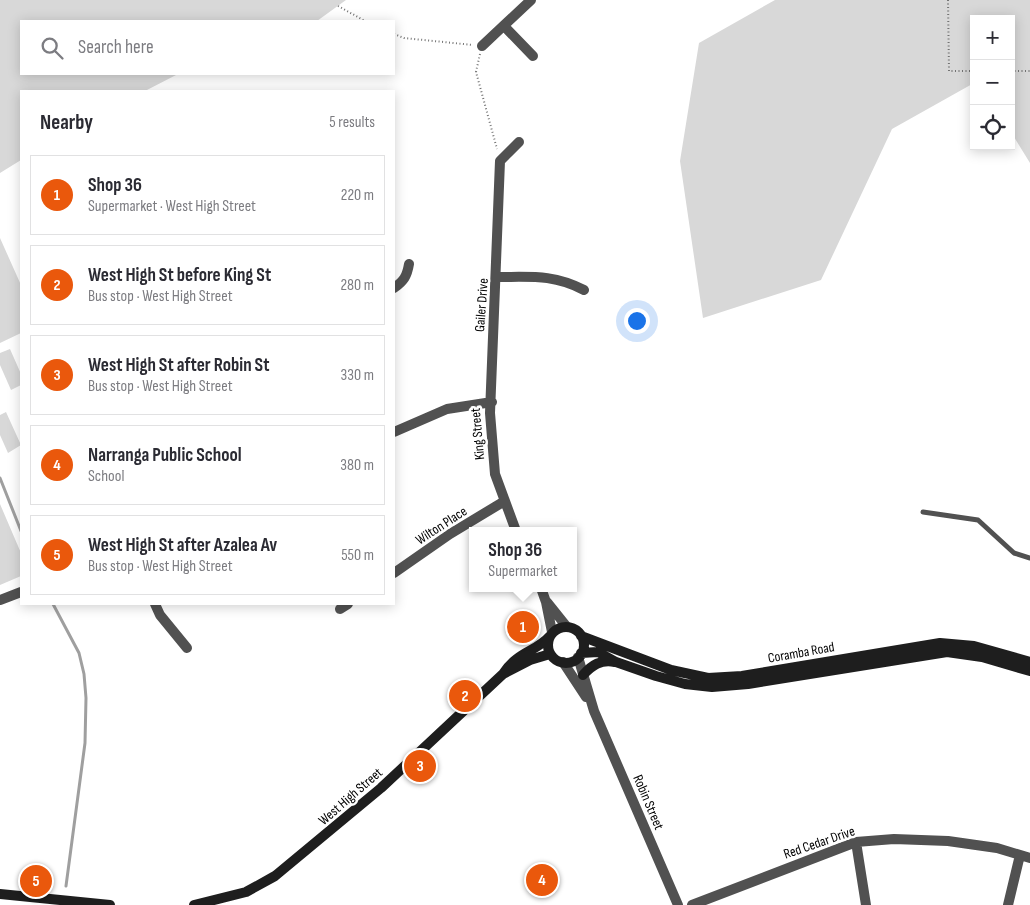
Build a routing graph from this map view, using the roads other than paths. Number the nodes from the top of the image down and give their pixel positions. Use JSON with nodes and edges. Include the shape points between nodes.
{"nodes":[{"id":1,"x":531,"y":0,"type":"edge"},
{"id":2,"x":504,"y":26,"type":"junction"},
{"id":3,"x":482,"y":46,"type":"road end"},
{"id":4,"x":533,"y":56,"type":"dead end"},
{"id":5,"x":519,"y":142,"type":"dead end"},
{"id":6,"x":409,"y":264,"type":"dead end"},
{"id":7,"x":497,"y":277,"type":"junction"},
{"id":8,"x":395,"y":287,"type":"edge"},
{"id":9,"x":584,"y":290,"type":"dead end"},
{"id":10,"x":492,"y":402,"type":"junction"},
{"id":11,"x":395,"y":432,"type":"edge"},
{"id":12,"x":503,"y":502,"type":"junction"},
{"id":13,"x":923,"y":512,"type":"dead end"},
{"id":14,"x":514,"y":527,"type":"edge"},
{"id":15,"x":1030,"y":558,"type":"edge"},
{"id":16,"x":395,"y":572,"type":"edge"},
{"id":17,"x":20,"y":592,"type":"edge"},
{"id":18,"x":542,"y":592,"type":"edge"},
{"id":19,"x":0,"y":600,"type":"edge"},
{"id":20,"x":546,"y":602,"type":"junction"},
{"id":21,"x":156,"y":605,"type":"edge"},
{"id":22,"x":568,"y":627,"type":"junction"},
{"id":23,"x":551,"y":634,"type":"junction"},
{"id":24,"x":581,"y":636,"type":"junction"},
{"id":25,"x":187,"y":648,"type":"dead end"},
{"id":26,"x":550,"y":654,"type":"junction"},
{"id":27,"x":580,"y":655,"type":"junction"},
{"id":28,"x":563,"y":662,"type":"junction"},
{"id":29,"x":616,"y":662,"type":"junction"},
{"id":30,"x":1030,"y":662,"type":"edge"},
{"id":31,"x":1030,"y":671,"type":"edge"},
{"id":32,"x":504,"y":674,"type":"junction"},
{"id":33,"x":583,"y":675,"type":"junction"},
{"id":34,"x":594,"y":711,"type":"junction"},
{"id":35,"x":856,"y":842,"type":"junction"},
{"id":36,"x":1025,"y":857,"type":"edge"},
{"id":37,"x":0,"y":894,"type":"edge"},
{"id":38,"x":110,"y":905,"type":"edge"},
{"id":39,"x":194,"y":905,"type":"edge"},
{"id":40,"x":678,"y":905,"type":"edge"},
{"id":41,"x":692,"y":905,"type":"edge"},
{"id":42,"x":866,"y":905,"type":"edge"},
{"id":43,"x":1008,"y":905,"type":"edge"}],
"edges":[{"from":1,"to":2,"type":"street"},
{"from":2,"to":3,"type":"street"},
{"from":2,"to":4,"type":"street"},
{"from":5,"to":7,"type":"street","name":"Gailer Drive","via":[[500,161]]},
{"from":6,"to":8,"type":"street","via":[[407,274]]},
{"from":7,"to":9,"type":"street","via":[[564,280]]},
{"from":7,"to":10,"type":"street","name":"Gailer Drive"},
{"from":10,"to":11,"type":"street","name":"King Street","via":[[446,409]]},
{"from":10,"to":12,"type":"street","name":"King Street","via":[[494,474]]},
{"from":12,"to":14,"type":"street","name":"King Street"},
{"from":12,"to":16,"type":"street","name":"Wilton Place"},
{"from":13,"to":15,"type":"lane","via":[[978,520],[1014,553]]},
{"from":17,"to":19,"type":"street"},
{"from":18,"to":20,"type":"street"},
{"from":20,"to":22,"type":"street"},
{"from":20,"to":23,"type":"street"},
{"from":21,"to":25,"type":"street"},
{"from":22,"to":23,"type":"main road"},
{"from":22,"to":24,"type":"main road"},
{"from":23,"to":26,"type":"main road"},
{"from":23,"to":32,"type":"main road","name":"West High Street","via":[[546,641],[517,657]]},
{"from":24,"to":27,"type":"main road","via":[[583,647]]},
{"from":24,"to":30,"type":"main road","name":"Coramba Road","via":[[671,670],[708,678],[742,676],[940,643],[974,646]]},
{"from":26,"to":28,"type":"main road"},
{"from":26,"to":32,"type":"main road","name":"West High Street"},
{"from":27,"to":28,"type":"main road"},
{"from":27,"to":29,"type":"main road","name":"Coramba Road","via":[[598,652]]},
{"from":27,"to":33,"type":"street","name":"Robin Street"},
{"from":28,"to":34,"type":"street","name":"Robin Street"},
{"from":29,"to":31,"type":"main road","name":"Coramba Road","via":[[685,684],[712,687],[947,652],[982,657]]},
{"from":29,"to":33,"type":"main road","via":[[601,661]]},
{"from":32,"to":39,"type":"main road","name":"West High Street","via":[[381,788],[275,876],[246,892]]},
{"from":33,"to":34,"type":"street","name":"Robin Street"},
{"from":34,"to":40,"type":"street","name":"Robin Street"},
{"from":35,"to":36,"type":"street","name":"Red Cedar Drive","via":[[894,839],[948,842],[997,848]]},
{"from":35,"to":41,"type":"street","name":"Red Cedar Drive"},
{"from":35,"to":42,"type":"street"},
{"from":36,"to":43,"type":"street","name":"Red Cedar Drive"},
{"from":37,"to":38,"type":"main road"}]}
